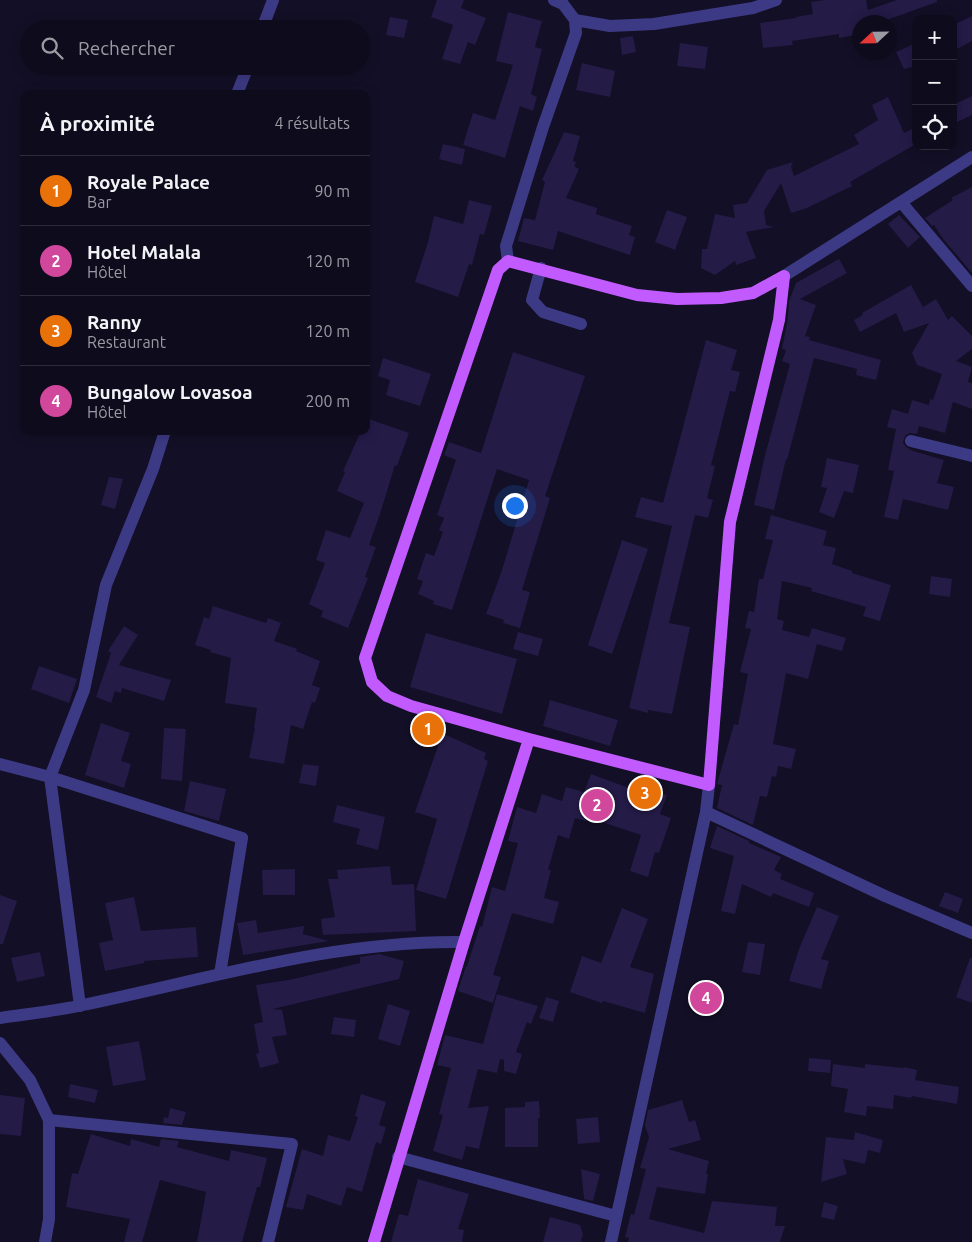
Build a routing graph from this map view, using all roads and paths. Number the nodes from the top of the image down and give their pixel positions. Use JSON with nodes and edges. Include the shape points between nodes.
{"nodes":[{"id":1,"x":273,"y":0,"type":"edge"},
{"id":2,"x":554,"y":0,"type":"edge"},
{"id":3,"x":776,"y":0,"type":"edge"},
{"id":4,"x":265,"y":20,"type":"edge"},
{"id":5,"x":576,"y":20,"type":"junction"},
{"id":6,"x":244,"y":75,"type":"edge"},
{"id":7,"x":239,"y":90,"type":"edge"},
{"id":8,"x":972,"y":157,"type":"edge"},
{"id":9,"x":901,"y":202,"type":"junction"},
{"id":10,"x":508,"y":261,"type":"junction"},
{"id":11,"x":541,"y":268,"type":"junction"},
{"id":12,"x":784,"y":276,"type":"junction"},
{"id":13,"x":972,"y":286,"type":"edge"},
{"id":14,"x":581,"y":324,"type":"dead end"},
{"id":15,"x":165,"y":435,"type":"edge"},
{"id":16,"x":911,"y":441,"type":"dead end"},
{"id":17,"x":972,"y":456,"type":"edge"},
{"id":18,"x":529,"y":740,"type":"junction"},
{"id":19,"x":0,"y":764,"type":"edge"},
{"id":20,"x":50,"y":777,"type":"junction"},
{"id":21,"x":709,"y":785,"type":"junction"},
{"id":22,"x":706,"y":812,"type":"junction"},
{"id":23,"x":972,"y":933,"type":"edge"},
{"id":24,"x":464,"y":942,"type":"junction"},
{"id":25,"x":220,"y":974,"type":"junction"},
{"id":26,"x":80,"y":1006,"type":"junction"},
{"id":27,"x":0,"y":1018,"type":"edge"},
{"id":28,"x":0,"y":1042,"type":"edge"},
{"id":29,"x":50,"y":1120,"type":"junction"},
{"id":30,"x":398,"y":1157,"type":"junction"},
{"id":31,"x":616,"y":1216,"type":"junction"},
{"id":32,"x":45,"y":1242,"type":"edge"},
{"id":33,"x":268,"y":1242,"type":"edge"},
{"id":34,"x":374,"y":1242,"type":"edge"},
{"id":35,"x":611,"y":1242,"type":"edge"}],
"edges":[{"from":1,"to":4,"type":"street"},
{"from":2,"to":5,"type":"street","via":[[563,4]]},
{"from":3,"to":5,"type":"street","via":[[754,8],[654,24],[610,26]]},
{"from":5,"to":10,"type":"street","via":[[576,33],[506,246]]},
{"from":6,"to":7,"type":"street"},
{"from":8,"to":9,"type":"street"},
{"from":9,"to":12,"type":"street"},
{"from":9,"to":13,"type":"street"},
{"from":10,"to":11,"type":"main road"},
{"from":10,"to":18,"type":"main road","via":[[498,270],[365,658],[372,682],[387,696]]},
{"from":11,"to":12,"type":"main road","via":[[637,295],[677,299],[754,293]]},
{"from":11,"to":14,"type":"street","via":[[532,300],[542,312]]},
{"from":12,"to":21,"type":"main road","via":[[779,320],[730,522]]},
{"from":15,"to":20,"type":"street","via":[[106,585],[84,690]]},
{"from":16,"to":17,"type":"street"},
{"from":18,"to":21,"type":"main road"},
{"from":18,"to":24,"type":"main road"},
{"from":19,"to":20,"type":"street"},
{"from":20,"to":25,"type":"street","via":[[242,838]]},
{"from":20,"to":26,"type":"street"},
{"from":21,"to":22,"type":"street"},
{"from":22,"to":23,"type":"street"},
{"from":22,"to":31,"type":"street"},
{"from":24,"to":25,"type":"street","via":[[425,941],[359,947]]},
{"from":24,"to":30,"type":"main road"},
{"from":25,"to":26,"type":"street"},
{"from":26,"to":27,"type":"street"},
{"from":28,"to":29,"type":"street","via":[[30,1080]]},
{"from":29,"to":32,"type":"street","via":[[49,1219]]},
{"from":29,"to":33,"type":"street","via":[[292,1144]]},
{"from":30,"to":31,"type":"street"},
{"from":30,"to":34,"type":"main road"},
{"from":31,"to":35,"type":"street"}]}
